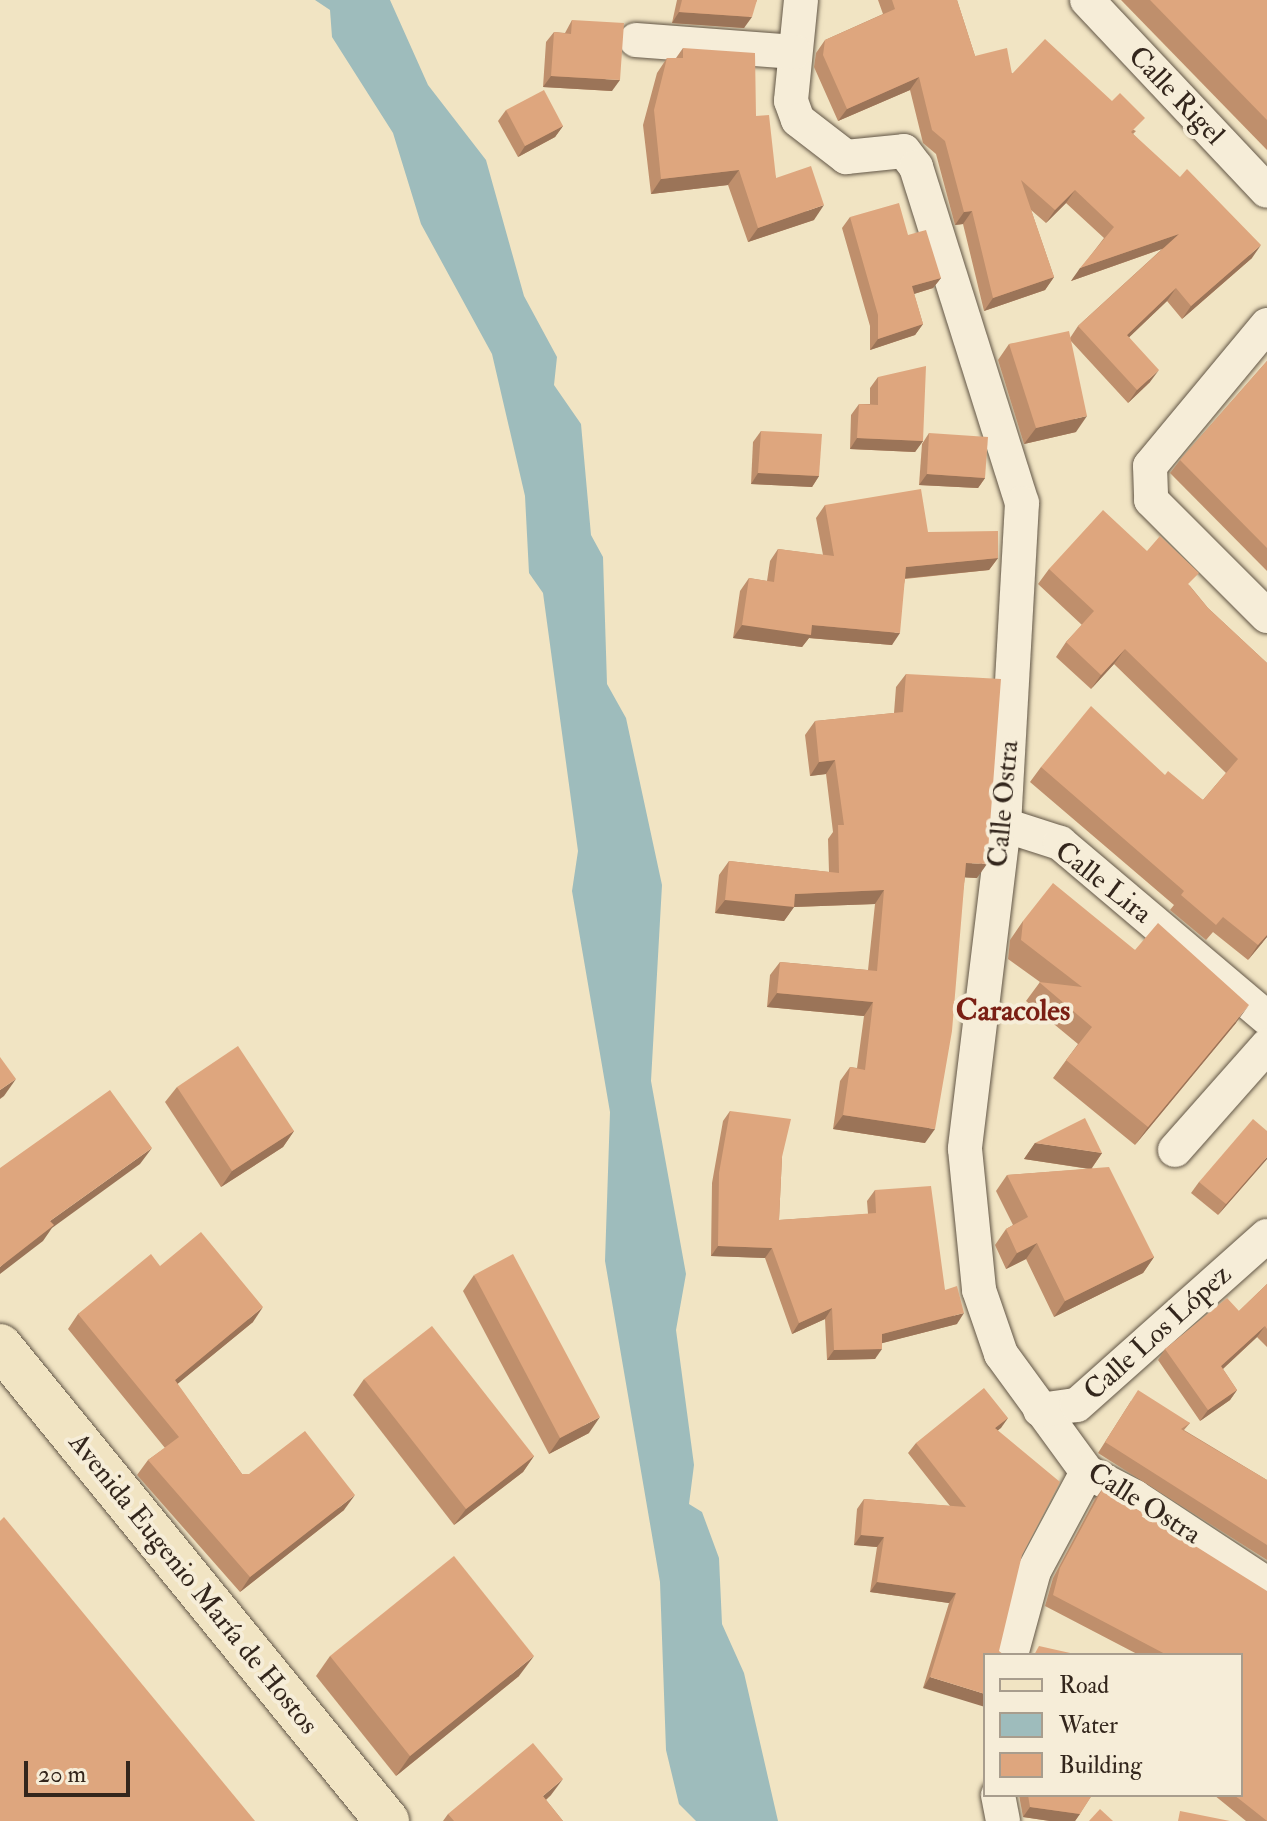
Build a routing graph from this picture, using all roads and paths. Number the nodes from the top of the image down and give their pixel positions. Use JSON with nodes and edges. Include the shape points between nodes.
{"nodes":[{"id":1,"x":801,"y":0,"type":"edge"},
{"id":2,"x":1087,"y":0,"type":"edge"},
{"id":3,"x":636,"y":40,"type":"dead end"},
{"id":4,"x":795,"y":52,"type":"junction"},
{"id":5,"x":1267,"y":191,"type":"edge"},
{"id":6,"x":1267,"y":325,"type":"edge"},
{"id":7,"x":1267,"y":616,"type":"edge"},
{"id":8,"x":1004,"y":825,"type":"junction"},
{"id":9,"x":1267,"y":1018,"type":"edge"},
{"id":10,"x":1264,"y":1056,"type":"edge"},
{"id":11,"x":1175,"y":1150,"type":"dead end"},
{"id":12,"x":1267,"y":1236,"type":"edge"},
{"id":13,"x":0,"y":1346,"type":"edge"},
{"id":14,"x":1040,"y":1410,"type":"junction"},
{"id":15,"x":1087,"y":1472,"type":"junction"},
{"id":16,"x":1267,"y":1584,"type":"edge"},
{"id":17,"x":1012,"y":1653,"type":"edge"},
{"id":18,"x":998,"y":1797,"type":"edge"},
{"id":19,"x":387,"y":1821,"type":"edge"},
{"id":20,"x":1003,"y":1821,"type":"edge"}],
"edges":[{"from":1,"to":4,"type":"street","name":"Calle Ostra"},
{"from":2,"to":5,"type":"street","name":"Calle Rigel"},
{"from":3,"to":4,"type":"street"},
{"from":4,"to":8,"type":"street","name":"Calle Ostra","via":[[791,101],[798,120],[846,157],[904,151],[916,167],[1022,503]]},
{"from":6,"to":7,"type":"street","via":[[1150,466],[1151,500]]},
{"from":8,"to":9,"type":"street","name":"Calle Lira","via":[[1060,843]]},
{"from":8,"to":14,"type":"street","name":"Calle Ostra","via":[[965,1149],[969,1222],[979,1290],[1001,1354]]},
{"from":10,"to":11,"type":"street"},
{"from":12,"to":14,"type":"street","name":"Calle Los López","via":[[1077,1405]]},
{"from":13,"to":19,"type":"main road","name":"Avenida Eugenio María de Hostos"},
{"from":14,"to":15,"type":"street","name":"Calle Ostra"},
{"from":15,"to":16,"type":"street","name":"Calle Ostra","via":[[1135,1497]]},
{"from":15,"to":17,"type":"street","via":[[1034,1571]]},
{"from":18,"to":20,"type":"street"}]}
